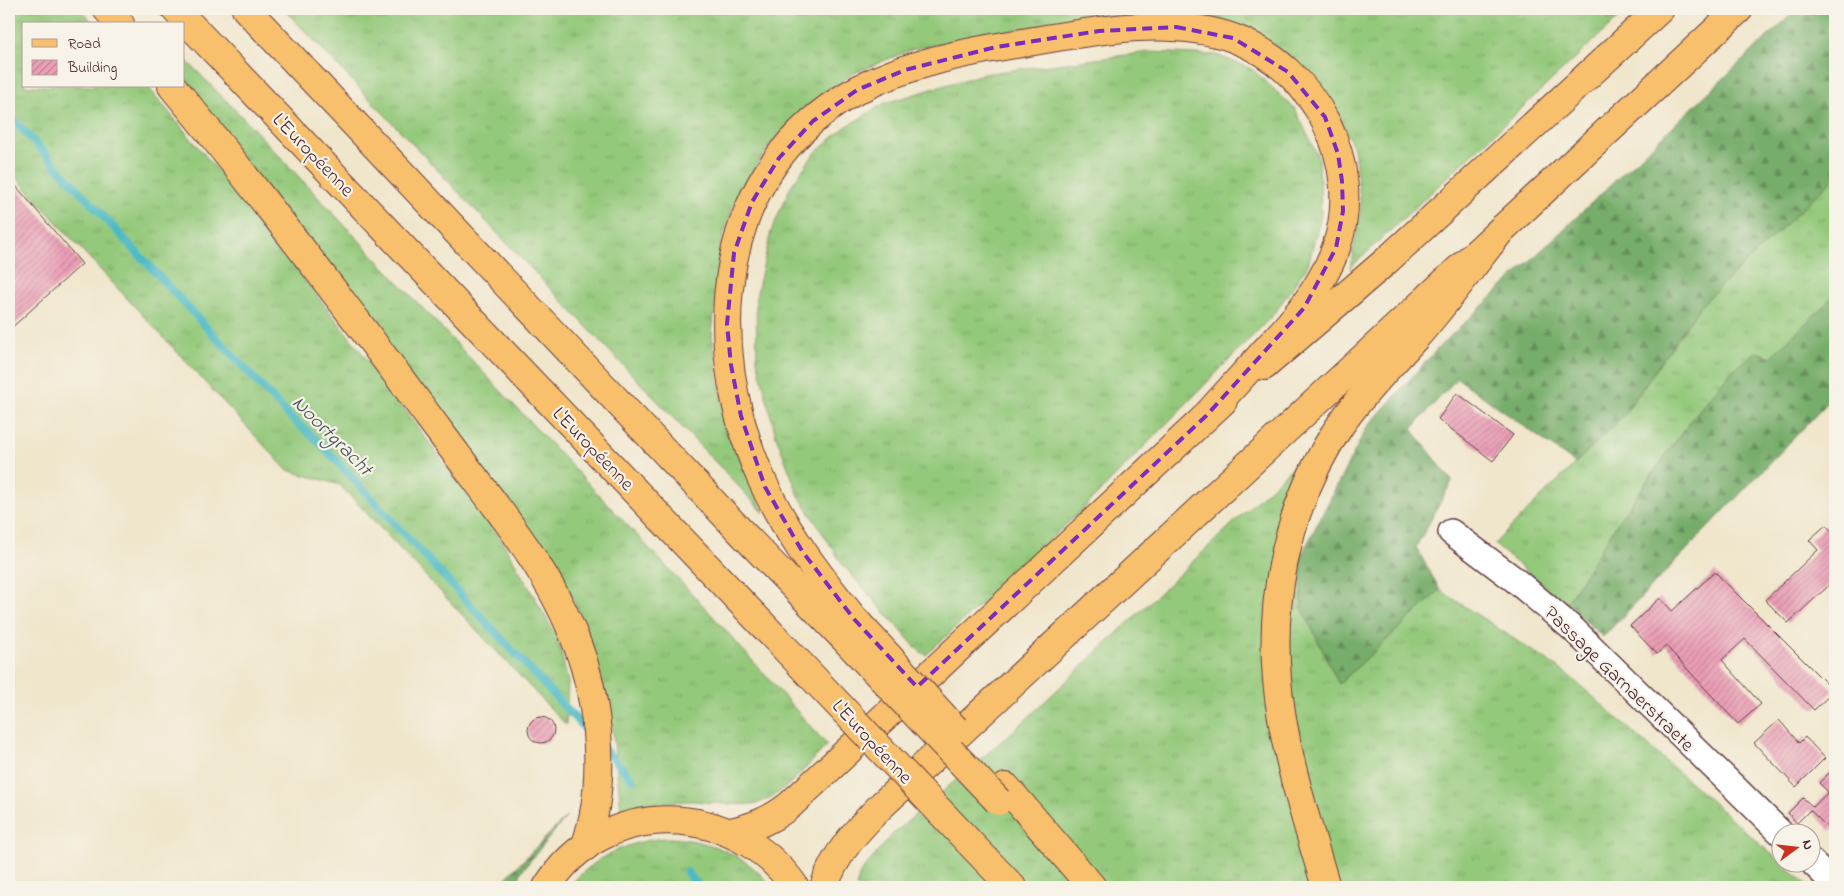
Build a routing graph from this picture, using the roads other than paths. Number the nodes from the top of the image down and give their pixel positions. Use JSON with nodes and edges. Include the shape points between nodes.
{"nodes":[{"id":1,"x":107,"y":9,"type":"edge"},
{"id":2,"x":175,"y":9,"type":"edge"},
{"id":3,"x":246,"y":9,"type":"edge"},
{"id":4,"x":1660,"y":9,"type":"edge"},
{"id":5,"x":1739,"y":9,"type":"edge"},
{"id":6,"x":118,"y":22,"type":"edge"},
{"id":7,"x":174,"y":88,"type":"edge"},
{"id":8,"x":1502,"y":229,"type":"junction"},
{"id":9,"x":1206,"y":416,"type":"junction"},
{"id":10,"x":1451,"y":532,"type":"dead end"},
{"id":11,"x":847,"y":626,"type":"junction"},
{"id":12,"x":1002,"y":794,"type":"junction"},
{"id":13,"x":1772,"y":824,"type":"edge"},
{"id":14,"x":731,"y":832,"type":"junction"},
{"id":15,"x":585,"y":847,"type":"junction"},
{"id":16,"x":1822,"y":872,"type":"edge"},
{"id":17,"x":1835,"y":884,"type":"edge"},
{"id":18,"x":547,"y":887,"type":"edge"},
{"id":19,"x":795,"y":887,"type":"edge"},
{"id":20,"x":824,"y":887,"type":"edge"},
{"id":21,"x":1012,"y":887,"type":"edge"},
{"id":22,"x":1080,"y":887,"type":"edge"},
{"id":23,"x":1092,"y":887,"type":"edge"},
{"id":24,"x":1326,"y":887,"type":"edge"}],
"edges":[{"from":1,"to":6,"type":"main road"},
{"from":2,"to":21,"type":"main road","name":"L'Européenne","bridge":true},
{"from":3,"to":11,"type":"main road","via":[[741,532]]},
{"from":4,"to":9,"type":"main road","via":[[1384,263]]},
{"from":5,"to":8,"type":"main road"},
{"from":7,"to":15,"type":"main road","via":[[317,266],[519,538],[553,594],[572,630],[591,697],[598,760],[596,807]]},
{"from":8,"to":20,"type":"main road","via":[[883,804],[848,842]]},
{"from":8,"to":24,"type":"main road","via":[[1342,424],[1306,488],[1288,545],[1276,615],[1279,694],[1292,768]]},
{"from":9,"to":11,"type":"main road","via":[[1304,308],[1325,273],[1339,237],[1343,211],[1342,181],[1333,136],[1317,106],[1288,72],[1233,38],[1192,29],[1144,27],[1055,37],[968,53],[905,70],[858,90],[801,132],[778,158],[760,188],[744,219],[734,253],[727,324],[737,401],[759,473],[783,521]]},
{"from":9,"to":14,"type":"main road","via":[[790,805],[760,824]]},
{"from":10,"to":13,"type":"street","name":"Passage Garnaerstraete","via":[[1515,580],[1573,630]]},
{"from":11,"to":12,"type":"main road","bridge":true},
{"from":12,"to":22,"type":"main road"},
{"from":12,"to":23,"type":"main road"},
{"from":14,"to":15,"type":"main road","via":[[705,824],[661,820],[617,830]]},
{"from":14,"to":19,"type":"main road","via":[[768,857]]},
{"from":15,"to":18,"type":"main road","via":[[565,864]]},
{"from":16,"to":17,"type":"street"}]}
